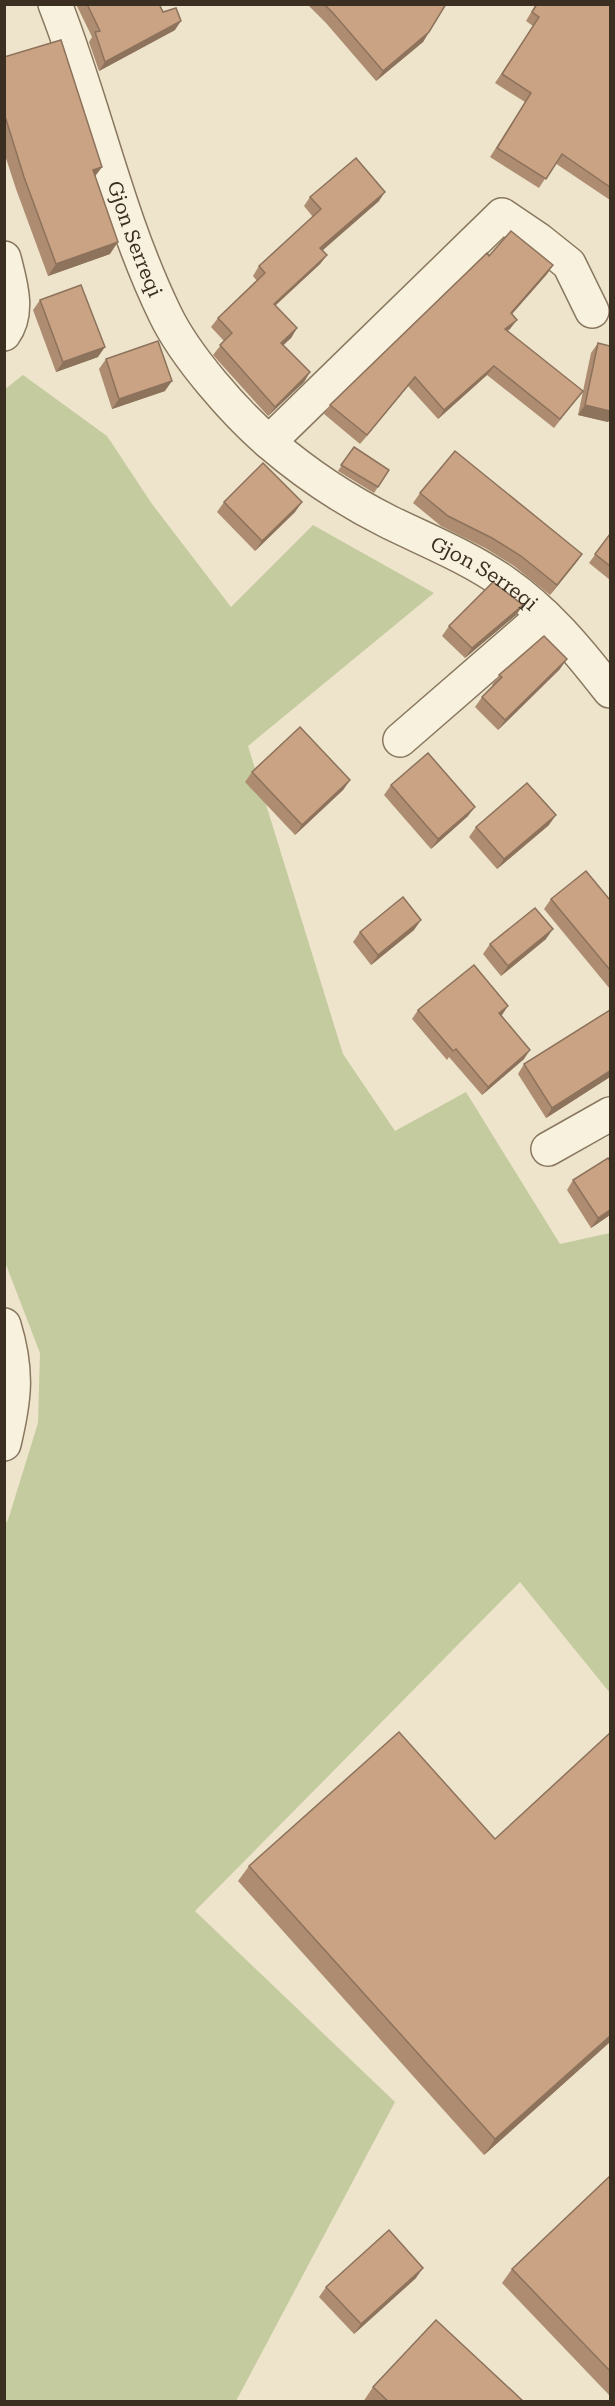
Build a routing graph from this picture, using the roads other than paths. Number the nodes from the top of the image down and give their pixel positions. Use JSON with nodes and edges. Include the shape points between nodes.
{"nodes":[{"id":1,"x":55,"y":4,"type":"edge"},
{"id":2,"x":4,"y":258,"type":"edge"},
{"id":3,"x":592,"y":311,"type":"dead end"},
{"id":4,"x":4,"y":334,"type":"edge"},
{"id":5,"x":269,"y":442,"type":"junction"},
{"id":6,"x":544,"y":615,"type":"junction"},
{"id":7,"x":610,"y":691,"type":"edge"},
{"id":8,"x":400,"y":740,"type":"dead end"},
{"id":9,"x":610,"y":1114,"type":"edge"},
{"id":10,"x":548,"y":1149,"type":"dead end"},
{"id":11,"x":4,"y":1325,"type":"edge"},
{"id":12,"x":4,"y":1444,"type":"edge"}],
"edges":[{"from":1,"to":5,"type":"street","name":"Gjon Serreqi","via":[[123,207],[166,316],[219,390]]},
{"from":2,"to":4,"type":"street","via":[[13,298],[10,326]]},
{"from":3,"to":5,"type":"street","via":[[569,264],[502,215]]},
{"from":5,"to":6,"type":"street","name":"Gjon Serreqi","via":[[349,501],[449,549],[505,583]]},
{"from":6,"to":7,"type":"street","name":"Gjon Serreqi","via":[[579,650]]},
{"from":6,"to":8,"type":"street","name":"Gjon Serreqi"},
{"from":9,"to":10,"type":"street"},
{"from":11,"to":12,"type":"street","via":[[13,1355],[13,1405]]}]}
